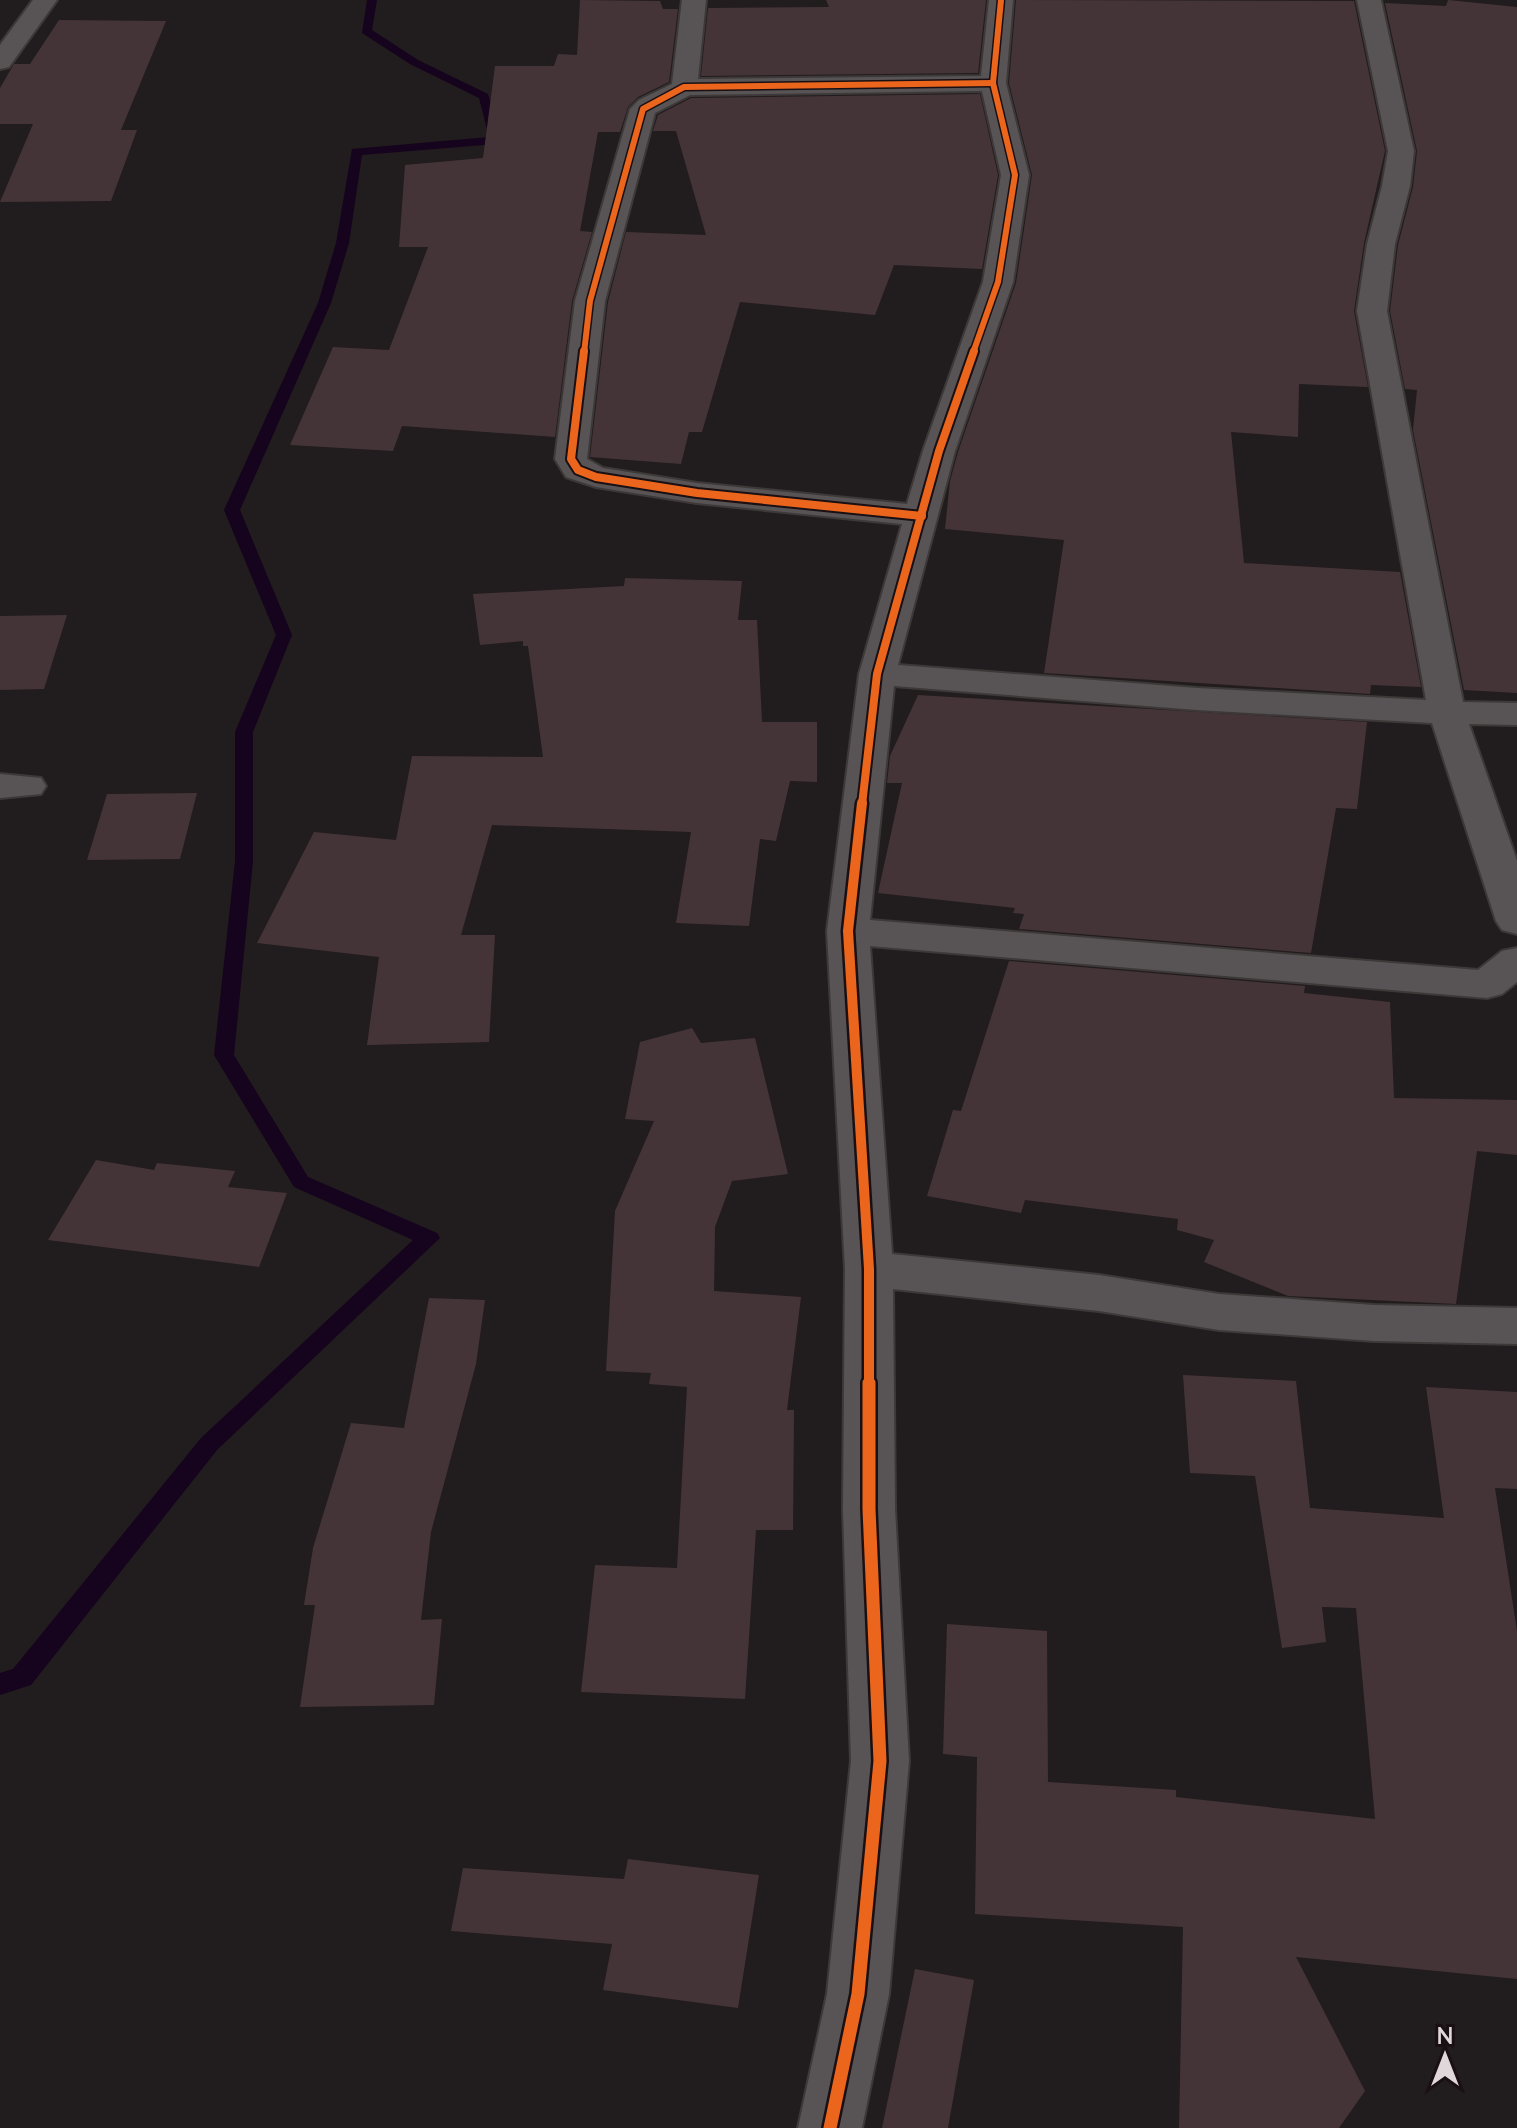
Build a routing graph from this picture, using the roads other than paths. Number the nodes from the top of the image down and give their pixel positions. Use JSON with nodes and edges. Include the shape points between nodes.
{"nodes":[{"id":1,"x":45,"y":0,"type":"edge"},
{"id":2,"x":694,"y":0,"type":"edge"},
{"id":3,"x":1001,"y":0,"type":"edge"},
{"id":4,"x":1369,"y":0,"type":"edge"},
{"id":5,"x":0,"y":62,"type":"edge"},
{"id":6,"x":993,"y":83,"type":"junction"},
{"id":7,"x":684,"y":87,"type":"junction"},
{"id":8,"x":922,"y":516,"type":"junction"},
{"id":9,"x":877,"y":674,"type":"junction"},
{"id":10,"x":1447,"y":713,"type":"junction"},
{"id":11,"x":1517,"y":714,"type":"edge"},
{"id":12,"x":1517,"y":921,"type":"edge"},
{"id":13,"x":848,"y":931,"type":"junction"},
{"id":14,"x":1517,"y":961,"type":"edge"},
{"id":15,"x":869,"y":1269,"type":"junction"},
{"id":16,"x":1517,"y":1326,"type":"edge"},
{"id":17,"x":830,"y":2128,"type":"edge"}],
"edges":[{"from":1,"to":5,"type":"street"},
{"from":2,"to":7,"type":"street"},
{"from":3,"to":6,"type":"street"},
{"from":4,"to":10,"type":"street","via":[[1401,151],[1372,311]]},
{"from":6,"to":7,"type":"street"},
{"from":6,"to":8,"type":"street","via":[[1015,175],[998,282]]},
{"from":7,"to":8,"type":"street","via":[[643,109],[590,301],[571,459],[578,470],[596,477]]},
{"from":8,"to":9,"type":"street"},
{"from":9,"to":10,"type":"street"},
{"from":9,"to":13,"type":"street"},
{"from":10,"to":11,"type":"street"},
{"from":10,"to":12,"type":"street"},
{"from":13,"to":14,"type":"street","via":[[1487,984]]},
{"from":13,"to":15,"type":"street"},
{"from":15,"to":16,"type":"street","via":[[1099,1293],[1219,1312]]},
{"from":15,"to":17,"type":"street","via":[[869,1509],[880,1761],[858,1994]]}]}
